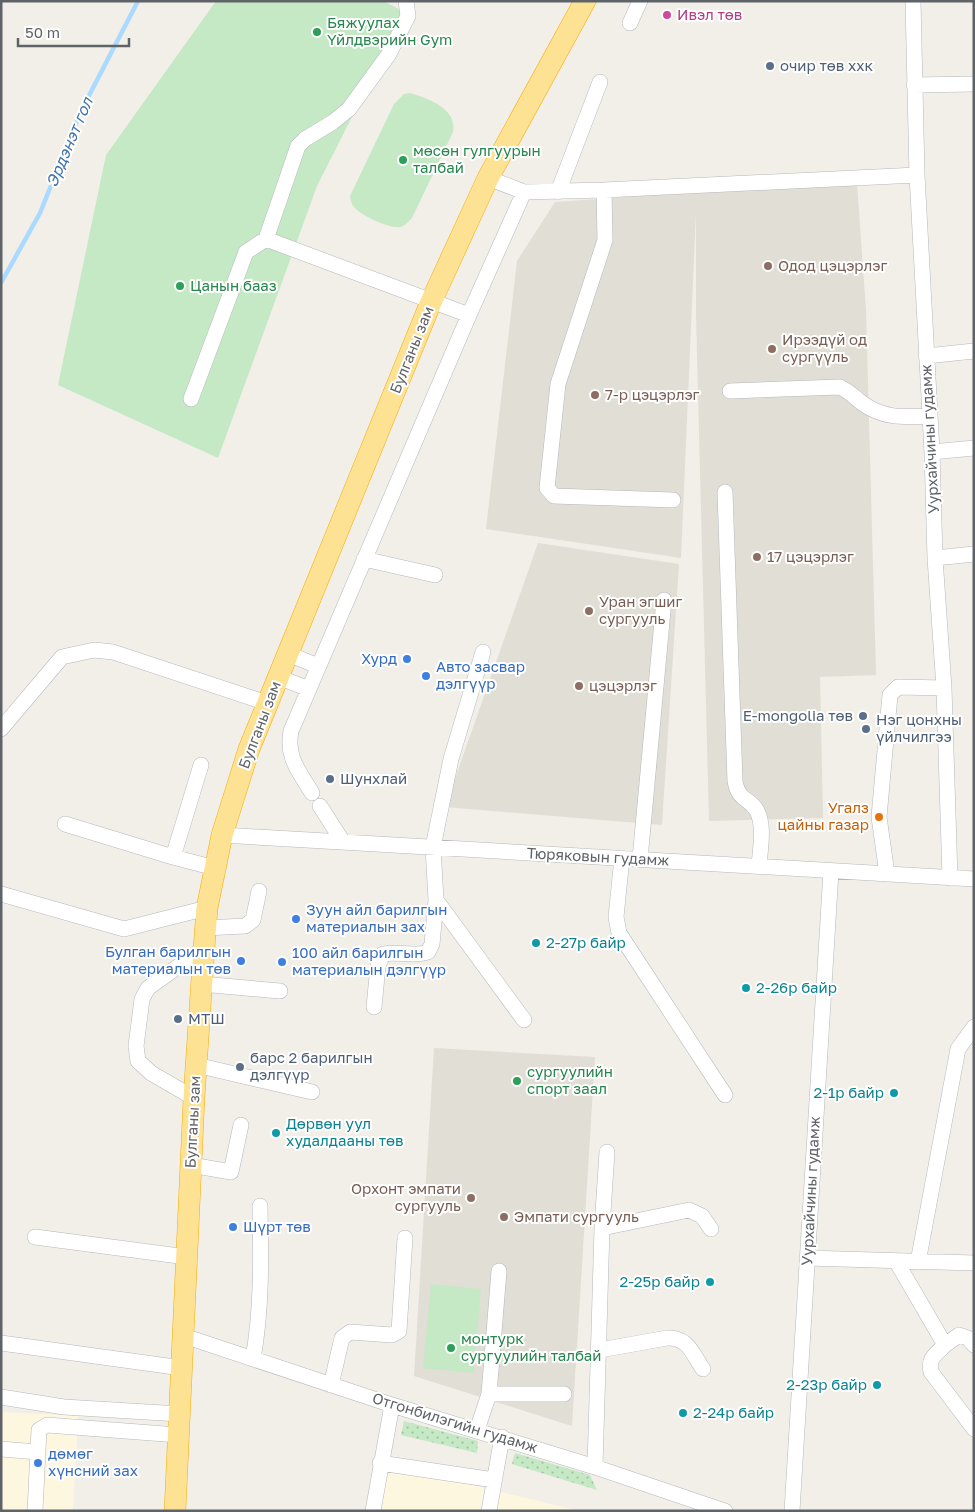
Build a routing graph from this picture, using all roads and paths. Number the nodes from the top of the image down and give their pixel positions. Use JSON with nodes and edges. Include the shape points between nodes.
{"nodes":[{"id":1,"x":406,"y":1,"type":"edge"},
{"id":2,"x":585,"y":1,"type":"edge"},
{"id":3,"x":640,"y":1,"type":"edge"},
{"id":4,"x":912,"y":1,"type":"edge"},
{"id":5,"x":630,"y":23,"type":"dead end"},
{"id":6,"x":600,"y":82,"type":"dead end"},
{"id":7,"x":974,"y":84,"type":"edge"},
{"id":8,"x":914,"y":85,"type":"junction"},
{"id":9,"x":917,"y":175,"type":"junction"},
{"id":10,"x":488,"y":178,"type":"junction"},
{"id":11,"x":604,"y":190,"type":"junction"},
{"id":12,"x":524,"y":192,"type":"junction"},
{"id":13,"x":558,"y":192,"type":"junction"},
{"id":14,"x":266,"y":239,"type":"junction"},
{"id":15,"x":431,"y":302,"type":"junction"},
{"id":16,"x":469,"y":315,"type":"junction"},
{"id":17,"x":974,"y":351,"type":"edge"},
{"id":18,"x":926,"y":356,"type":"junction"},
{"id":19,"x":730,"y":391,"type":"dead end"},
{"id":20,"x":191,"y":399,"type":"dead end"},
{"id":21,"x":930,"y":416,"type":"junction"},
{"id":22,"x":974,"y":448,"type":"edge"},
{"id":23,"x":932,"y":452,"type":"junction"},
{"id":24,"x":725,"y":492,"type":"dead end"},
{"id":25,"x":672,"y":500,"type":"dead end"},
{"id":26,"x":974,"y":554,"type":"edge"},
{"id":27,"x":935,"y":558,"type":"junction"},
{"id":28,"x":364,"y":559,"type":"junction"},
{"id":29,"x":436,"y":575,"type":"dead end"},
{"id":30,"x":664,"y":600,"type":"dead end"},
{"id":31,"x":483,"y":652,"type":"dead end"},
{"id":32,"x":288,"y":654,"type":"junction"},
{"id":33,"x":318,"y":666,"type":"junction"},
{"id":34,"x":278,"y":677,"type":"junction"},
{"id":35,"x":944,"y":688,"type":"junction"},
{"id":36,"x":309,"y":689,"type":"junction"},
{"id":37,"x":267,"y":702,"type":"junction"},
{"id":38,"x":1,"y":729,"type":"edge"},
{"id":39,"x":201,"y":765,"type":"dead end"},
{"id":40,"x":66,"y":824,"type":"dead end"},
{"id":41,"x":222,"y":835,"type":"junction"},
{"id":42,"x":343,"y":842,"type":"junction"},
{"id":43,"x":434,"y":847,"type":"junction"},
{"id":44,"x":174,"y":857,"type":"junction"},
{"id":45,"x":622,"y":858,"type":"junction"},
{"id":46,"x":640,"y":859,"type":"junction"},
{"id":47,"x":759,"y":866,"type":"junction"},
{"id":48,"x":215,"y":868,"type":"junction"},
{"id":49,"x":831,"y":870,"type":"junction"},
{"id":50,"x":887,"y":874,"type":"junction"},
{"id":51,"x":950,"y":878,"type":"junction"},
{"id":52,"x":974,"y":879,"type":"edge"},
{"id":53,"x":259,"y":891,"type":"dead end"},
{"id":54,"x":1,"y":894,"type":"edge"},
{"id":55,"x":436,"y":900,"type":"junction"},
{"id":56,"x":205,"y":928,"type":"junction"},
{"id":57,"x":201,"y":984,"type":"junction"},
{"id":58,"x":280,"y":991,"type":"dead end"},
{"id":59,"x":374,"y":1007,"type":"dead end"},
{"id":60,"x":524,"y":1020,"type":"dead end"},
{"id":61,"x":974,"y":1027,"type":"edge"},
{"id":62,"x":196,"y":1065,"type":"junction"},
{"id":63,"x":312,"y":1092,"type":"dead end"},
{"id":64,"x":725,"y":1095,"type":"dead end"},
{"id":65,"x":194,"y":1098,"type":"junction"},
{"id":66,"x":240,"y":1125,"type":"dead end"},
{"id":67,"x":607,"y":1152,"type":"dead end"},
{"id":68,"x":191,"y":1165,"type":"junction"},
{"id":69,"x":260,"y":1206,"type":"dead end"},
{"id":70,"x":602,"y":1228,"type":"junction"},
{"id":71,"x":712,"y":1229,"type":"dead end"},
{"id":72,"x":35,"y":1237,"type":"dead end"},
{"id":73,"x":405,"y":1238,"type":"dead end"},
{"id":74,"x":187,"y":1257,"type":"junction"},
{"id":75,"x":807,"y":1258,"type":"junction"},
{"id":76,"x":896,"y":1261,"type":"junction"},
{"id":77,"x":918,"y":1262,"type":"junction"},
{"id":78,"x":974,"y":1264,"type":"edge"},
{"id":79,"x":499,"y":1271,"type":"dead end"},
{"id":80,"x":184,"y":1336,"type":"junction"},
{"id":81,"x":1,"y":1343,"type":"edge"},
{"id":82,"x":945,"y":1345,"type":"junction"},
{"id":83,"x":974,"y":1345,"type":"edge"},
{"id":84,"x":600,"y":1350,"type":"junction"},
{"id":85,"x":253,"y":1359,"type":"junction"},
{"id":86,"x":182,"y":1368,"type":"junction"},
{"id":87,"x":703,"y":1369,"type":"dead end"},
{"id":88,"x":331,"y":1385,"type":"junction"},
{"id":89,"x":489,"y":1394,"type":"junction"},
{"id":90,"x":564,"y":1394,"type":"dead end"},
{"id":91,"x":1,"y":1397,"type":"edge"},
{"id":92,"x":392,"y":1405,"type":"junction"},
{"id":93,"x":179,"y":1425,"type":"junction"},
{"id":94,"x":974,"y":1429,"type":"edge"},
{"id":95,"x":477,"y":1430,"type":"junction"},
{"id":96,"x":502,"y":1437,"type":"junction"},
{"id":97,"x":1,"y":1449,"type":"edge"},
{"id":98,"x":38,"y":1452,"type":"junction"},
{"id":99,"x":380,"y":1463,"type":"junction"},
{"id":100,"x":595,"y":1467,"type":"junction"},
{"id":101,"x":494,"y":1480,"type":"junction"},
{"id":102,"x":700,"y":1507,"type":"edge"},
{"id":103,"x":35,"y":1511,"type":"edge"},
{"id":104,"x":175,"y":1511,"type":"edge"},
{"id":105,"x":373,"y":1511,"type":"edge"},
{"id":106,"x":489,"y":1511,"type":"edge"},
{"id":107,"x":725,"y":1511,"type":"edge"},
{"id":108,"x":792,"y":1511,"type":"edge"}],
"edges":[{"from":1,"to":14,"type":"street","via":[[408,16],[389,54],[349,109],[298,146]]},
{"from":2,"to":10,"type":"highway","name":"Булганы зам"},
{"from":3,"to":5,"type":"street"},
{"from":4,"to":8,"type":"street","name":"Уурхайчины гудамж"},
{"from":6,"to":13,"type":"street"},
{"from":7,"to":8,"type":"street"},
{"from":8,"to":9,"type":"street","name":"Уурхайчины гудамж"},
{"from":9,"to":11,"type":"street"},
{"from":9,"to":18,"type":"street","name":"Уурхайчины гудамж"},
{"from":10,"to":12,"type":"street"},
{"from":10,"to":15,"type":"highway","name":"Булганы зам"},
{"from":11,"to":13,"type":"street"},
{"from":11,"to":25,"type":"street","via":[[605,240],[558,384],[547,488],[554,496]]},
{"from":12,"to":13,"type":"street"},
{"from":12,"to":16,"type":"street"},
{"from":14,"to":15,"type":"street"},
{"from":14,"to":20,"type":"street","via":[[246,252]]},
{"from":15,"to":16,"type":"street"},
{"from":15,"to":32,"type":"highway","name":"Булганы зам"},
{"from":16,"to":28,"type":"street"},
{"from":17,"to":18,"type":"street"},
{"from":18,"to":21,"type":"street","name":"Уурхайчины гудамж"},
{"from":19,"to":21,"type":"street","via":[[840,387],[884,415]]},
{"from":21,"to":23,"type":"street","name":"Уурхайчины гудамж"},
{"from":22,"to":23,"type":"street"},
{"from":23,"to":27,"type":"street","name":"Уурхайчины гудамж"},
{"from":24,"to":47,"type":"street","via":[[735,780],[740,795],[758,812]]},
{"from":26,"to":27,"type":"street"},
{"from":27,"to":35,"type":"street","name":"Уурхайчины гудамж"},
{"from":28,"to":29,"type":"street"},
{"from":28,"to":33,"type":"street"},
{"from":30,"to":46,"type":"street"},
{"from":31,"to":43,"type":"street","via":[[451,759]]},
{"from":32,"to":33,"type":"street"},
{"from":32,"to":34,"type":"highway","name":"Булганы зам"},
{"from":33,"to":36,"type":"street"},
{"from":34,"to":36,"type":"street"},
{"from":34,"to":37,"type":"highway","name":"Булганы зам"},
{"from":35,"to":50,"type":"street","via":[[898,687],[890,695],[880,817]]},
{"from":35,"to":51,"type":"street","name":"Уурхайчины гудамж"},
{"from":36,"to":42,"type":"street","via":[[288,745],[291,757]]},
{"from":37,"to":38,"type":"street","via":[[113,652],[88,651],[62,657]]},
{"from":37,"to":41,"type":"highway","name":"Булганы зам"},
{"from":39,"to":44,"type":"street"},
{"from":40,"to":44,"type":"street"},
{"from":41,"to":42,"type":"street","name":"Тюряковын гудамж"},
{"from":41,"to":48,"type":"highway","name":"Булганы зам"},
{"from":42,"to":43,"type":"street","name":"Тюряковын гудамж"},
{"from":43,"to":45,"type":"street","name":"Тюряковын гудамж"},
{"from":43,"to":55,"type":"street"},
{"from":44,"to":48,"type":"street"},
{"from":45,"to":46,"type":"street","name":"Тюряковын гудамж"},
{"from":45,"to":64,"type":"street","via":[[616,917],[619,934]]},
{"from":46,"to":47,"type":"street","name":"Тюряковын гудамж"},
{"from":47,"to":49,"type":"street","name":"Тюряковын гудамж"},
{"from":48,"to":56,"type":"highway","name":"Булганы зам"},
{"from":49,"to":50,"type":"street","name":"Тюряковын гудамж"},
{"from":49,"to":75,"type":"street","name":"Уурхайчины гудамж"},
{"from":50,"to":51,"type":"street","name":"Тюряковын гудамж"},
{"from":51,"to":52,"type":"street","name":"Тюряковын гудамж"},
{"from":53,"to":56,"type":"street","via":[[253,920],[246,926]]},
{"from":54,"to":56,"type":"street","via":[[124,929]]},
{"from":55,"to":59,"type":"street","via":[[432,944],[428,952],[419,955],[383,954],[378,966]]},
{"from":55,"to":60,"type":"street"},
{"from":56,"to":57,"type":"highway","name":"Булганы зам"},
{"from":56,"to":65,"type":"street","via":[[148,988],[142,999],[136,1046],[138,1061],[151,1074]]},
{"from":57,"to":58,"type":"street"},
{"from":57,"to":62,"type":"highway","name":"Булганы зам"},
{"from":61,"to":77,"type":"street","via":[[958,1048]]},
{"from":62,"to":63,"type":"street"},
{"from":62,"to":65,"type":"highway","name":"Булганы зам"},
{"from":65,"to":68,"type":"highway","name":"Булганы зам"},
{"from":66,"to":68,"type":"street","via":[[231,1172]]},
{"from":67,"to":70,"type":"street"},
{"from":68,"to":74,"type":"highway","name":"Булганы зам"},
{"from":69,"to":85,"type":"street","via":[[261,1278]]},
{"from":70,"to":71,"type":"street","via":[[689,1210],[702,1216]]},
{"from":70,"to":84,"type":"street"},
{"from":72,"to":74,"type":"street"},
{"from":73,"to":88,"type":"street","via":[[399,1331],[392,1335],[350,1332],[342,1338]]},
{"from":74,"to":80,"type":"highway","name":"Булганы зам"},
{"from":75,"to":76,"type":"street"},
{"from":75,"to":108,"type":"street","name":"Уурхайчины гудамж"},
{"from":76,"to":77,"type":"street"},
{"from":76,"to":82,"type":"street"},
{"from":77,"to":78,"type":"street"},
{"from":79,"to":89,"type":"street"},
{"from":80,"to":85,"type":"street","name":"Отгонбилэгийн гудамж"},
{"from":80,"to":86,"type":"highway","name":"Булганы зам"},
{"from":81,"to":86,"type":"street"},
{"from":82,"to":83,"type":"street","via":[[959,1335]]},
{"from":82,"to":94,"type":"street","via":[[931,1359],[931,1372]]},
{"from":84,"to":87,"type":"street","via":[[678,1338]]},
{"from":84,"to":100,"type":"street"},
{"from":85,"to":88,"type":"street","name":"Отгонбилэгийн гудамж"},
{"from":86,"to":93,"type":"highway","name":"Булганы зам"},
{"from":88,"to":92,"type":"street","name":"Отгонбилэгийн гудамж"},
{"from":89,"to":90,"type":"street"},
{"from":89,"to":95,"type":"street"},
{"from":91,"to":93,"type":"street"},
{"from":92,"to":95,"type":"street","name":"Отгонбилэгийн гудамж"},
{"from":92,"to":99,"type":"street"},
{"from":93,"to":98,"type":"street","via":[[47,1425],[40,1430]]},
{"from":93,"to":104,"type":"highway","name":"Булганы зам"},
{"from":95,"to":96,"type":"street","name":"Отгонбилэгийн гудамж"},
{"from":96,"to":100,"type":"street","name":"Отгонбилэгийн гудамж"},
{"from":96,"to":101,"type":"street"},
{"from":97,"to":98,"type":"street"},
{"from":98,"to":103,"type":"street"},
{"from":99,"to":101,"type":"street"},
{"from":99,"to":105,"type":"street"},
{"from":100,"to":102,"type":"street","name":"Отгонбилэгийн гудамж"},
{"from":101,"to":106,"type":"street"},
{"from":102,"to":107,"type":"street","name":"Отгонбилэгийн гудамж"}]}
